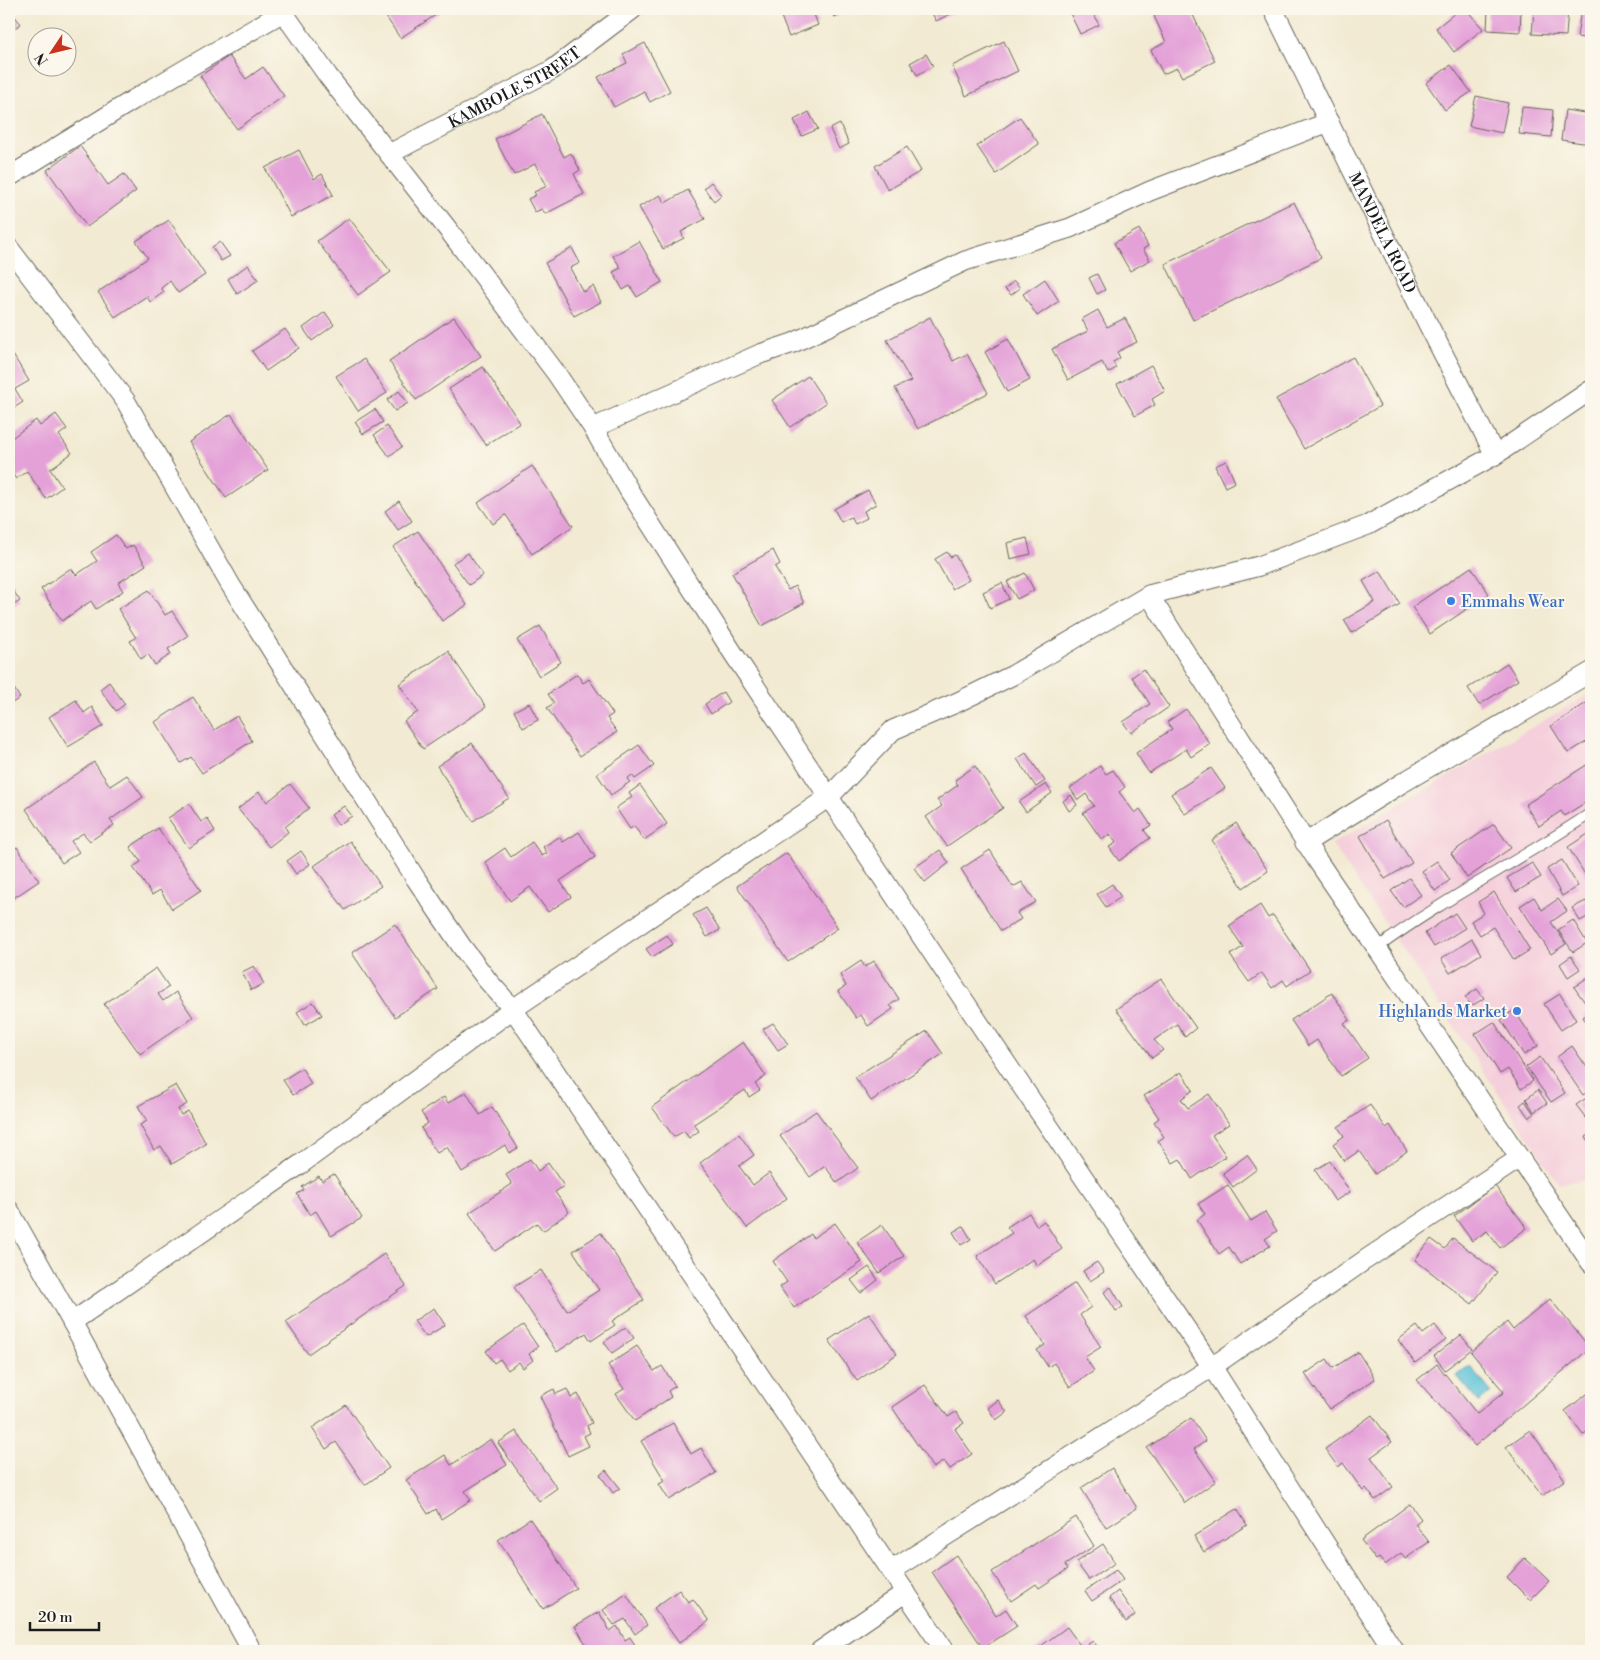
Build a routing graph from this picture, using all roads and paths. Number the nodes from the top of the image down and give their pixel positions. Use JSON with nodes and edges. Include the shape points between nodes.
{"nodes":[{"id":1,"x":634,"y":9,"type":"edge"},
{"id":2,"x":1273,"y":9,"type":"edge"},
{"id":3,"x":282,"y":10,"type":"edge"},
{"id":4,"x":1329,"y":122,"type":"junction"},
{"id":5,"x":389,"y":154,"type":"junction"},
{"id":6,"x":9,"y":177,"type":"edge"},
{"id":7,"x":9,"y":248,"type":"edge"},
{"id":8,"x":1591,"y":390,"type":"edge"},
{"id":9,"x":593,"y":428,"type":"junction"},
{"id":10,"x":1495,"y":455,"type":"junction"},
{"id":11,"x":1149,"y":595,"type":"junction"},
{"id":12,"x":1591,"y":672,"type":"edge"},
{"id":13,"x":829,"y":797,"type":"junction"},
{"id":14,"x":1591,"y":813,"type":"edge"},
{"id":15,"x":1305,"y":842,"type":"junction"},
{"id":16,"x":1377,"y":948,"type":"junction"},
{"id":17,"x":513,"y":1009,"type":"junction"},
{"id":18,"x":1520,"y":1158,"type":"junction"},
{"id":19,"x":9,"y":1210,"type":"edge"},
{"id":20,"x":1591,"y":1263,"type":"edge"},
{"id":21,"x":72,"y":1322,"type":"junction"},
{"id":22,"x":1212,"y":1367,"type":"junction"},
{"id":23,"x":892,"y":1570,"type":"junction"},
{"id":24,"x":906,"y":1592,"type":"junction"},
{"id":25,"x":252,"y":1651,"type":"edge"},
{"id":26,"x":820,"y":1651,"type":"edge"},
{"id":27,"x":945,"y":1651,"type":"edge"},
{"id":28,"x":1394,"y":1651,"type":"edge"}],
"edges":[{"from":1,"to":5,"type":"street","name":"KAMBOLE STREET","via":[[552,70]]},
{"from":2,"to":4,"type":"street","name":"MANDELA ROAD"},
{"from":3,"to":5,"type":"street"},
{"from":3,"to":6,"type":"street"},
{"from":4,"to":9,"type":"street","via":[[1150,191],[1070,228],[965,261],[793,343],[760,354]]},
{"from":4,"to":10,"type":"street","name":"MANDELA ROAD"},
{"from":5,"to":9,"type":"street","via":[[550,366]]},
{"from":7,"to":17,"type":"street","via":[[125,400],[230,584],[416,880],[462,948]]},
{"from":8,"to":10,"type":"street"},
{"from":9,"to":13,"type":"street","via":[[630,492]]},
{"from":10,"to":11,"type":"street","via":[[1368,525],[1259,566]]},
{"from":11,"to":13,"type":"street","via":[[1013,675],[893,730]]},
{"from":11,"to":15,"type":"street"},
{"from":12,"to":15,"type":"street"},
{"from":13,"to":17,"type":"street"},
{"from":13,"to":22,"type":"street"},
{"from":14,"to":16,"type":"lane","via":[[1405,927]]},
{"from":15,"to":16,"type":"street"},
{"from":16,"to":18,"type":"street"},
{"from":17,"to":21,"type":"street","via":[[301,1164]]},
{"from":17,"to":23,"type":"street"},
{"from":18,"to":20,"type":"street"},
{"from":18,"to":22,"type":"street","via":[[1365,1260]]},
{"from":19,"to":21,"type":"street"},
{"from":21,"to":25,"type":"street"},
{"from":22,"to":23,"type":"street"},
{"from":22,"to":28,"type":"street"},
{"from":23,"to":24,"type":"street"},
{"from":24,"to":26,"type":"street"},
{"from":24,"to":27,"type":"street"}]}
